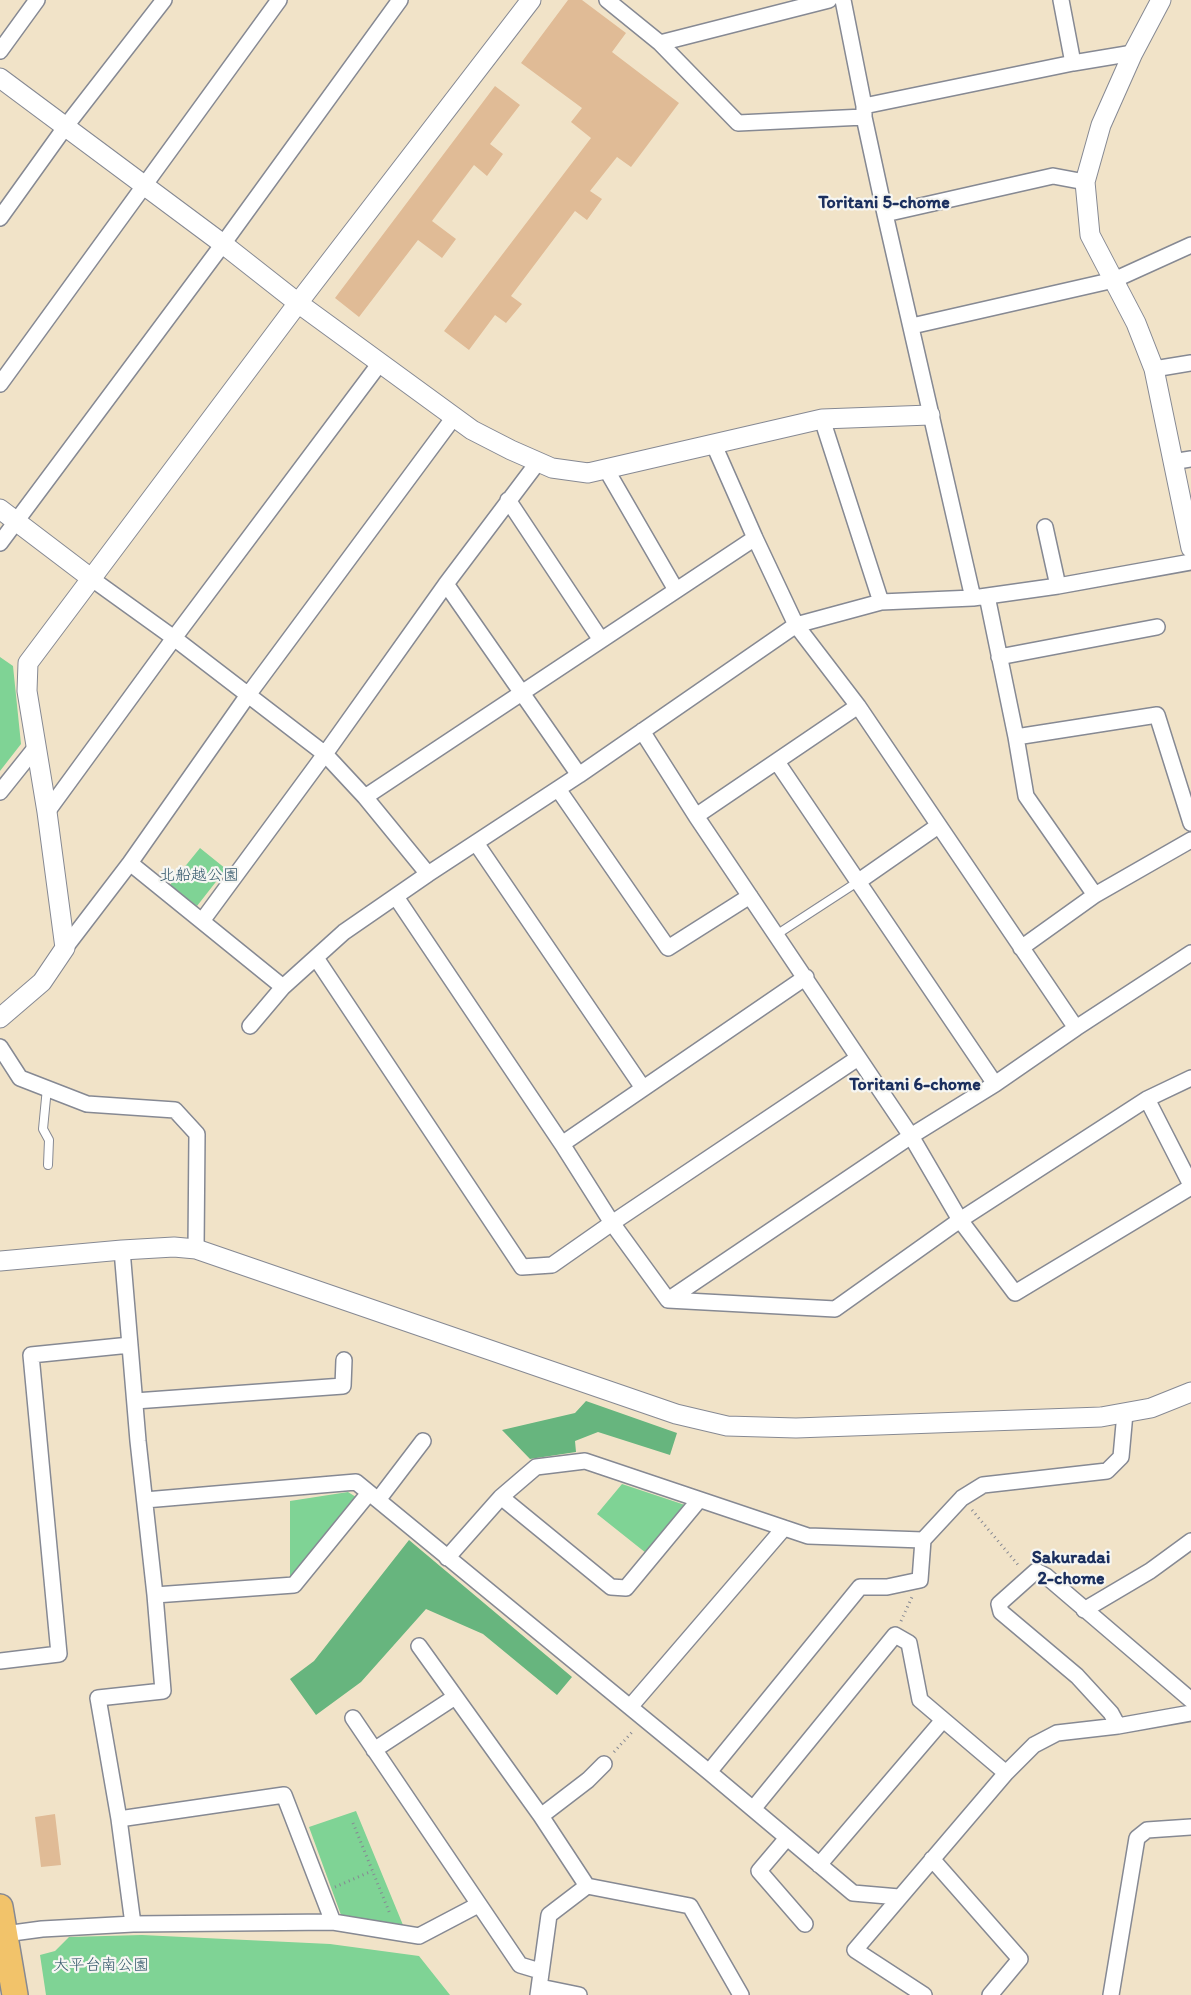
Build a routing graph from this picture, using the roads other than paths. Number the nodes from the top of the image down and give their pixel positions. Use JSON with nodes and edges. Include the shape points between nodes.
{"nodes":[{"id":1,"x":37,"y":0,"type":"edge"},
{"id":2,"x":164,"y":0,"type":"edge"},
{"id":3,"x":279,"y":0,"type":"edge"},
{"id":4,"x":400,"y":0,"type":"edge"},
{"id":5,"x":531,"y":0,"type":"edge"},
{"id":6,"x":828,"y":0,"type":"edge"},
{"id":7,"x":843,"y":0,"type":"edge"},
{"id":8,"x":1061,"y":0,"type":"edge"},
{"id":9,"x":1161,"y":0,"type":"edge"},
{"id":10,"x":612,"y":2,"type":"edge"},
{"id":11,"x":660,"y":43,"type":"junction"},
{"id":12,"x":0,"y":51,"type":"edge"},
{"id":13,"x":1133,"y":53,"type":"junction"},
{"id":14,"x":1073,"y":63,"type":"junction"},
{"id":15,"x":0,"y":78,"type":"edge"},
{"id":16,"x":864,"y":112,"type":"junction"},
{"id":17,"x":66,"y":126,"type":"junction"},
{"id":18,"x":1085,"y":182,"type":"junction"},
{"id":19,"x":144,"y":185,"type":"junction"},
{"id":20,"x":885,"y":214,"type":"junction"},
{"id":21,"x":0,"y":218,"type":"edge"},
{"id":22,"x":223,"y":244,"type":"junction"},
{"id":23,"x":1191,"y":245,"type":"edge"},
{"id":24,"x":1114,"y":280,"type":"junction"},
{"id":25,"x":298,"y":303,"type":"junction"},
{"id":26,"x":912,"y":326,"type":"junction"},
{"id":27,"x":1191,"y":362,"type":"edge"},
{"id":28,"x":380,"y":363,"type":"junction"},
{"id":29,"x":1154,"y":369,"type":"junction"},
{"id":30,"x":0,"y":384,"type":"edge"},
{"id":31,"x":930,"y":414,"type":"junction"},
{"id":32,"x":454,"y":417,"type":"junction"},
{"id":33,"x":822,"y":419,"type":"junction"},
{"id":34,"x":714,"y":445,"type":"junction"},
{"id":35,"x":1191,"y":459,"type":"edge"},
{"id":36,"x":538,"y":462,"type":"junction"},
{"id":37,"x":1172,"y":462,"type":"junction"},
{"id":38,"x":606,"y":469,"type":"junction"},
{"id":39,"x":508,"y":500,"type":"junction"},
{"id":40,"x":0,"y":509,"type":"edge"},
{"id":41,"x":16,"y":521,"type":"junction"},
{"id":42,"x":1046,"y":527,"type":"dead end"},
{"id":43,"x":755,"y":538,"type":"junction"},
{"id":44,"x":0,"y":542,"type":"edge"},
{"id":45,"x":1191,"y":548,"type":"edge"},
{"id":46,"x":1191,"y":562,"type":"edge"},
{"id":47,"x":92,"y":579,"type":"junction"},
{"id":48,"x":446,"y":584,"type":"junction"},
{"id":49,"x":1058,"y":586,"type":"junction"},
{"id":50,"x":676,"y":590,"type":"junction"},
{"id":51,"x":980,"y":597,"type":"junction"},
{"id":52,"x":881,"y":602,"type":"junction"},
{"id":53,"x":796,"y":625,"type":"junction"},
{"id":54,"x":1157,"y":627,"type":"dead end"},
{"id":55,"x":174,"y":638,"type":"junction"},
{"id":56,"x":601,"y":640,"type":"junction"},
{"id":57,"x":999,"y":657,"type":"junction"},
{"id":58,"x":521,"y":692,"type":"junction"},
{"id":59,"x":248,"y":695,"type":"junction"},
{"id":60,"x":858,"y":706,"type":"junction"},
{"id":61,"x":642,"y":731,"type":"junction"},
{"id":62,"x":1016,"y":737,"type":"junction"},
{"id":63,"x":36,"y":747,"type":"junction"},
{"id":64,"x":325,"y":754,"type":"junction"},
{"id":65,"x":777,"y":762,"type":"junction"},
{"id":66,"x":579,"y":775,"type":"junction"},
{"id":67,"x":558,"y":789,"type":"junction"},
{"id":68,"x":0,"y":792,"type":"edge"},
{"id":69,"x":366,"y":796,"type":"junction"},
{"id":70,"x":47,"y":812,"type":"junction"},
{"id":71,"x":696,"y":816,"type":"junction"},
{"id":72,"x":1191,"y":823,"type":"edge"},
{"id":73,"x":938,"y":826,"type":"junction"},
{"id":74,"x":1191,"y":840,"type":"edge"},
{"id":75,"x":476,"y":843,"type":"junction"},
{"id":76,"x":130,"y":863,"type":"junction"},
{"id":77,"x":428,"y":874,"type":"junction"},
{"id":78,"x":859,"y":881,"type":"junction"},
{"id":79,"x":1095,"y":895,"type":"junction"},
{"id":80,"x":750,"y":896,"type":"junction"},
{"id":81,"x":396,"y":897,"type":"junction"},
{"id":82,"x":202,"y":920,"type":"junction"},
{"id":83,"x":776,"y":935,"type":"junction"},
{"id":84,"x":65,"y":948,"type":"junction"},
{"id":85,"x":1020,"y":948,"type":"junction"},
{"id":86,"x":1191,"y":953,"type":"edge"},
{"id":87,"x":316,"y":958,"type":"junction"},
{"id":88,"x":806,"y":977,"type":"junction"},
{"id":89,"x":283,"y":987,"type":"junction"},
{"id":90,"x":0,"y":1018,"type":"edge"},
{"id":91,"x":250,"y":1026,"type":"dead end"},
{"id":92,"x":1076,"y":1028,"type":"junction"},
{"id":93,"x":0,"y":1046,"type":"edge"},
{"id":94,"x":858,"y":1058,"type":"junction"},
{"id":95,"x":1191,"y":1078,"type":"edge"},
{"id":96,"x":995,"y":1084,"type":"junction"},
{"id":97,"x":46,"y":1088,"type":"junction"},
{"id":98,"x":643,"y":1088,"type":"junction"},
{"id":99,"x":1147,"y":1100,"type":"junction"},
{"id":100,"x":912,"y":1136,"type":"junction"},
{"id":101,"x":562,"y":1144,"type":"junction"},
{"id":102,"x":48,"y":1166,"type":"dead end"},
{"id":103,"x":1191,"y":1186,"type":"edge"},
{"id":104,"x":960,"y":1220,"type":"junction"},
{"id":105,"x":612,"y":1223,"type":"junction"},
{"id":106,"x":196,"y":1249,"type":"junction"},
{"id":107,"x":122,"y":1250,"type":"junction"},
{"id":108,"x":0,"y":1261,"type":"edge"},
{"id":109,"x":668,"y":1300,"type":"junction"},
{"id":110,"x":130,"y":1345,"type":"junction"},
{"id":111,"x":344,"y":1360,"type":"dead end"},
{"id":112,"x":1191,"y":1392,"type":"edge"},
{"id":113,"x":135,"y":1402,"type":"junction"},
{"id":114,"x":1125,"y":1414,"type":"junction"},
{"id":115,"x":423,"y":1441,"type":"dead end"},
{"id":116,"x":374,"y":1497,"type":"junction"},
{"id":117,"x":501,"y":1497,"type":"junction"},
{"id":118,"x":145,"y":1500,"type":"junction"},
{"id":119,"x":699,"y":1500,"type":"junction"},
{"id":120,"x":784,"y":1528,"type":"junction"},
{"id":121,"x":923,"y":1540,"type":"junction"},
{"id":122,"x":1188,"y":1548,"type":"edge"},
{"id":123,"x":447,"y":1558,"type":"junction"},
{"id":124,"x":155,"y":1595,"type":"junction"},
{"id":125,"x":1084,"y":1610,"type":"junction"},
{"id":126,"x":419,"y":1646,"type":"dead end"},
{"id":127,"x":0,"y":1661,"type":"edge"},
{"id":128,"x":455,"y":1697,"type":"junction"},
{"id":129,"x":1191,"y":1700,"type":"edge"},
{"id":130,"x":630,"y":1707,"type":"junction"},
{"id":131,"x":1191,"y":1713,"type":"edge"},
{"id":132,"x":353,"y":1718,"type":"dead end"},
{"id":133,"x":942,"y":1720,"type":"junction"},
{"id":134,"x":1118,"y":1726,"type":"junction"},
{"id":135,"x":374,"y":1750,"type":"junction"},
{"id":136,"x":604,"y":1764,"type":"road end"},
{"id":137,"x":710,"y":1772,"type":"junction"},
{"id":138,"x":1006,"y":1773,"type":"junction"},
{"id":139,"x":753,"y":1808,"type":"junction"},
{"id":140,"x":541,"y":1816,"type":"junction"},
{"id":141,"x":119,"y":1819,"type":"junction"},
{"id":142,"x":1191,"y":1827,"type":"edge"},
{"id":143,"x":787,"y":1838,"type":"junction"},
{"id":144,"x":932,"y":1858,"type":"junction"},
{"id":145,"x":819,"y":1866,"type":"junction"},
{"id":146,"x":587,"y":1886,"type":"junction"},
{"id":147,"x":899,"y":1897,"type":"junction"},
{"id":148,"x":478,"y":1905,"type":"junction"},
{"id":149,"x":0,"y":1907,"type":"edge"},
{"id":150,"x":333,"y":1922,"type":"junction"},
{"id":151,"x":133,"y":1924,"type":"junction"},
{"id":152,"x":805,"y":1924,"type":"dead end"},
{"id":153,"x":5,"y":1934,"type":"junction"},
{"id":154,"x":540,"y":1971,"type":"junction"},
{"id":155,"x":539,"y":1991,"type":"edge"},
{"id":156,"x":15,"y":1995,"type":"edge"},
{"id":157,"x":579,"y":1995,"type":"edge"},
{"id":158,"x":741,"y":1995,"type":"edge"},
{"id":159,"x":924,"y":1995,"type":"edge"},
{"id":160,"x":990,"y":1995,"type":"edge"},
{"id":161,"x":1111,"y":1995,"type":"edge"}],
"edges":[{"from":1,"to":12,"type":"street"},
{"from":2,"to":17,"type":"street"},
{"from":3,"to":19,"type":"street"},
{"from":4,"to":22,"type":"street"},
{"from":5,"to":25,"type":"street"},
{"from":6,"to":11,"type":"street"},
{"from":7,"to":16,"type":"street"},
{"from":8,"to":14,"type":"street"},
{"from":9,"to":13,"type":"street"},
{"from":10,"to":11,"type":"street"},
{"from":11,"to":16,"type":"street","via":[[738,124]]},
{"from":13,"to":14,"type":"street"},
{"from":13,"to":18,"type":"street","via":[[1101,125]]},
{"from":14,"to":16,"type":"street"},
{"from":15,"to":17,"type":"street"},
{"from":16,"to":20,"type":"street"},
{"from":17,"to":19,"type":"street"},
{"from":17,"to":21,"type":"street"},
{"from":18,"to":20,"type":"street","via":[[1053,176]]},
{"from":18,"to":24,"type":"street","via":[[1090,235]]},
{"from":19,"to":22,"type":"street"},
{"from":19,"to":30,"type":"street"},
{"from":20,"to":26,"type":"street"},
{"from":22,"to":25,"type":"street"},
{"from":22,"to":41,"type":"street"},
{"from":23,"to":24,"type":"street"},
{"from":24,"to":26,"type":"street"},
{"from":24,"to":29,"type":"street"},
{"from":25,"to":28,"type":"street"},
{"from":25,"to":47,"type":"street"},
{"from":26,"to":31,"type":"street"},
{"from":27,"to":29,"type":"street"},
{"from":28,"to":32,"type":"street"},
{"from":28,"to":55,"type":"street"},
{"from":29,"to":37,"type":"street"},
{"from":31,"to":33,"type":"street"},
{"from":31,"to":51,"type":"street"},
{"from":32,"to":36,"type":"street","via":[[472,430]]},
{"from":32,"to":59,"type":"street"},
{"from":33,"to":34,"type":"street"},
{"from":33,"to":52,"type":"street"},
{"from":34,"to":38,"type":"street"},
{"from":34,"to":43,"type":"street"},
{"from":35,"to":37,"type":"street"},
{"from":36,"to":38,"type":"street","via":[[552,468],[588,473]]},
{"from":36,"to":39,"type":"street"},
{"from":37,"to":45,"type":"street"},
{"from":38,"to":50,"type":"street"},
{"from":39,"to":48,"type":"street"},
{"from":39,"to":56,"type":"street"},
{"from":40,"to":41,"type":"street"},
{"from":41,"to":44,"type":"street"},
{"from":41,"to":47,"type":"street"},
{"from":42,"to":49,"type":"street"},
{"from":43,"to":50,"type":"street"},
{"from":43,"to":53,"type":"street"},
{"from":46,"to":49,"type":"street"},
{"from":47,"to":55,"type":"street"},
{"from":47,"to":63,"type":"street","via":[[28,663],[27,691]]},
{"from":48,"to":58,"type":"street"},
{"from":48,"to":64,"type":"street"},
{"from":49,"to":51,"type":"street"},
{"from":50,"to":56,"type":"street"},
{"from":51,"to":52,"type":"street"},
{"from":51,"to":57,"type":"street"},
{"from":52,"to":53,"type":"street"},
{"from":53,"to":60,"type":"street"},
{"from":53,"to":61,"type":"street"},
{"from":54,"to":57,"type":"street"},
{"from":55,"to":59,"type":"street"},
{"from":55,"to":70,"type":"street"},
{"from":56,"to":58,"type":"street"},
{"from":57,"to":62,"type":"street"},
{"from":58,"to":66,"type":"street"},
{"from":58,"to":69,"type":"street"},
{"from":59,"to":64,"type":"street"},
{"from":59,"to":76,"type":"street"},
{"from":60,"to":65,"type":"street"},
{"from":60,"to":73,"type":"street"},
{"from":61,"to":66,"type":"street"},
{"from":61,"to":71,"type":"street"},
{"from":62,"to":72,"type":"street","via":[[1157,715]]},
{"from":62,"to":79,"type":"street","via":[[1026,796]]},
{"from":63,"to":68,"type":"street"},
{"from":63,"to":70,"type":"street"},
{"from":64,"to":69,"type":"street"},
{"from":64,"to":82,"type":"street"},
{"from":65,"to":71,"type":"street"},
{"from":65,"to":78,"type":"street"},
{"from":66,"to":67,"type":"street"},
{"from":67,"to":75,"type":"street"},
{"from":67,"to":80,"type":"street","via":[[668,948]]},
{"from":69,"to":77,"type":"street"},
{"from":70,"to":84,"type":"street"},
{"from":71,"to":80,"type":"street"},
{"from":73,"to":78,"type":"street"},
{"from":73,"to":85,"type":"street"},
{"from":74,"to":79,"type":"street"},
{"from":75,"to":77,"type":"street"},
{"from":75,"to":98,"type":"street"},
{"from":76,"to":82,"type":"street"},
{"from":76,"to":84,"type":"street"},
{"from":77,"to":81,"type":"street"},
{"from":78,"to":83,"type":"lane"},
{"from":78,"to":96,"type":"street"},
{"from":79,"to":85,"type":"street"},
{"from":80,"to":83,"type":"street"},
{"from":81,"to":87,"type":"street","via":[[344,932]]},
{"from":81,"to":101,"type":"street"},
{"from":82,"to":89,"type":"street"},
{"from":83,"to":88,"type":"street"},
{"from":84,"to":90,"type":"street","via":[[42,982]]},
{"from":85,"to":92,"type":"street"},
{"from":86,"to":92,"type":"street"},
{"from":87,"to":89,"type":"street"},
{"from":87,"to":105,"type":"street","via":[[522,1267],[552,1265]]},
{"from":88,"to":94,"type":"street"},
{"from":88,"to":98,"type":"street"},
{"from":89,"to":91,"type":"street"},
{"from":92,"to":96,"type":"street"},
{"from":93,"to":97,"type":"street","via":[[20,1078]]},
{"from":94,"to":100,"type":"street"},
{"from":94,"to":105,"type":"street"},
{"from":95,"to":99,"type":"street"},
{"from":96,"to":100,"type":"street"},
{"from":97,"to":102,"type":"lane","via":[[44,1129],[50,1140]]},
{"from":97,"to":106,"type":"street","via":[[87,1104],[175,1110],[197,1134]]},
{"from":98,"to":101,"type":"street"},
{"from":99,"to":103,"type":"street"},
{"from":99,"to":104,"type":"street"},
{"from":100,"to":104,"type":"street"},
{"from":100,"to":109,"type":"street"},
{"from":101,"to":105,"type":"street"},
{"from":103,"to":104,"type":"street","via":[[1016,1293]]},
{"from":104,"to":109,"type":"street","via":[[835,1309]]},
{"from":105,"to":109,"type":"street"},
{"from":106,"to":107,"type":"street"},
{"from":106,"to":114,"type":"street","via":[[676,1414],[727,1426],[796,1428]]},
{"from":107,"to":108,"type":"street"},
{"from":107,"to":110,"type":"street"},
{"from":110,"to":113,"type":"street"},
{"from":110,"to":127,"type":"street","via":[[31,1354],[59,1654]]},
{"from":111,"to":113,"type":"street","via":[[343,1386]]},
{"from":112,"to":114,"type":"street","via":[[1151,1408]]},
{"from":113,"to":118,"type":"street"},
{"from":114,"to":121,"type":"street","via":[[1121,1457],[1107,1471],[983,1485],[962,1498]]},
{"from":115,"to":116,"type":"street"},
{"from":116,"to":118,"type":"street","via":[[356,1482]]},
{"from":116,"to":123,"type":"street"},
{"from":116,"to":124,"type":"street","via":[[294,1585]]},
{"from":117,"to":119,"type":"street","via":[[536,1467],[585,1462]]},
{"from":117,"to":119,"type":"street","via":[[611,1587],[626,1588]]},
{"from":117,"to":123,"type":"street"},
{"from":118,"to":124,"type":"street"},
{"from":119,"to":120,"type":"street"},
{"from":120,"to":121,"type":"street","via":[[808,1536]]},
{"from":120,"to":130,"type":"street"},
{"from":121,"to":137,"type":"street","via":[[920,1580],[887,1587],[860,1587]]},
{"from":122,"to":125,"type":"street"},
{"from":123,"to":130,"type":"street"},
{"from":124,"to":141,"type":"street","via":[[163,1690],[98,1698]]},
{"from":125,"to":129,"type":"street"},
{"from":125,"to":134,"type":"street","via":[[1036,1571],[1000,1604],[1001,1612],[1077,1676],[1111,1713]]},
{"from":126,"to":128,"type":"street"},
{"from":128,"to":135,"type":"street"},
{"from":128,"to":140,"type":"street"},
{"from":130,"to":137,"type":"street"},
{"from":131,"to":134,"type":"street"},
{"from":132,"to":135,"type":"street"},
{"from":133,"to":138,"type":"street"},
{"from":133,"to":139,"type":"street","via":[[920,1700],[909,1643],[895,1635]]},
{"from":133,"to":145,"type":"street"},
{"from":134,"to":138,"type":"street","via":[[1056,1733],[1034,1745]]},
{"from":135,"to":148,"type":"street"},
{"from":136,"to":140,"type":"street"},
{"from":137,"to":139,"type":"street"},
{"from":138,"to":144,"type":"street"},
{"from":139,"to":143,"type":"street"},
{"from":140,"to":146,"type":"street"},
{"from":141,"to":150,"type":"street","via":[[284,1794]]},
{"from":141,"to":151,"type":"street"},
{"from":142,"to":161,"type":"street","via":[[1147,1830],[1137,1838]]},
{"from":143,"to":145,"type":"street"},
{"from":143,"to":152,"type":"street","via":[[759,1871]]},
{"from":144,"to":147,"type":"street"},
{"from":144,"to":160,"type":"street","via":[[1020,1960]]},
{"from":145,"to":147,"type":"street","via":[[853,1893]]},
{"from":146,"to":154,"type":"street","via":[[548,1915]]},
{"from":146,"to":158,"type":"street","via":[[690,1906]]},
{"from":147,"to":159,"type":"street","via":[[855,1950]]},
{"from":148,"to":150,"type":"street","via":[[419,1936]]},
{"from":148,"to":154,"type":"street","via":[[520,1965]]},
{"from":149,"to":153,"type":"highway"},
{"from":150,"to":151,"type":"street"},
{"from":151,"to":153,"type":"street"},
{"from":153,"to":156,"type":"highway"},
{"from":154,"to":155,"type":"street"},
{"from":155,"to":157,"type":"street"}]}
